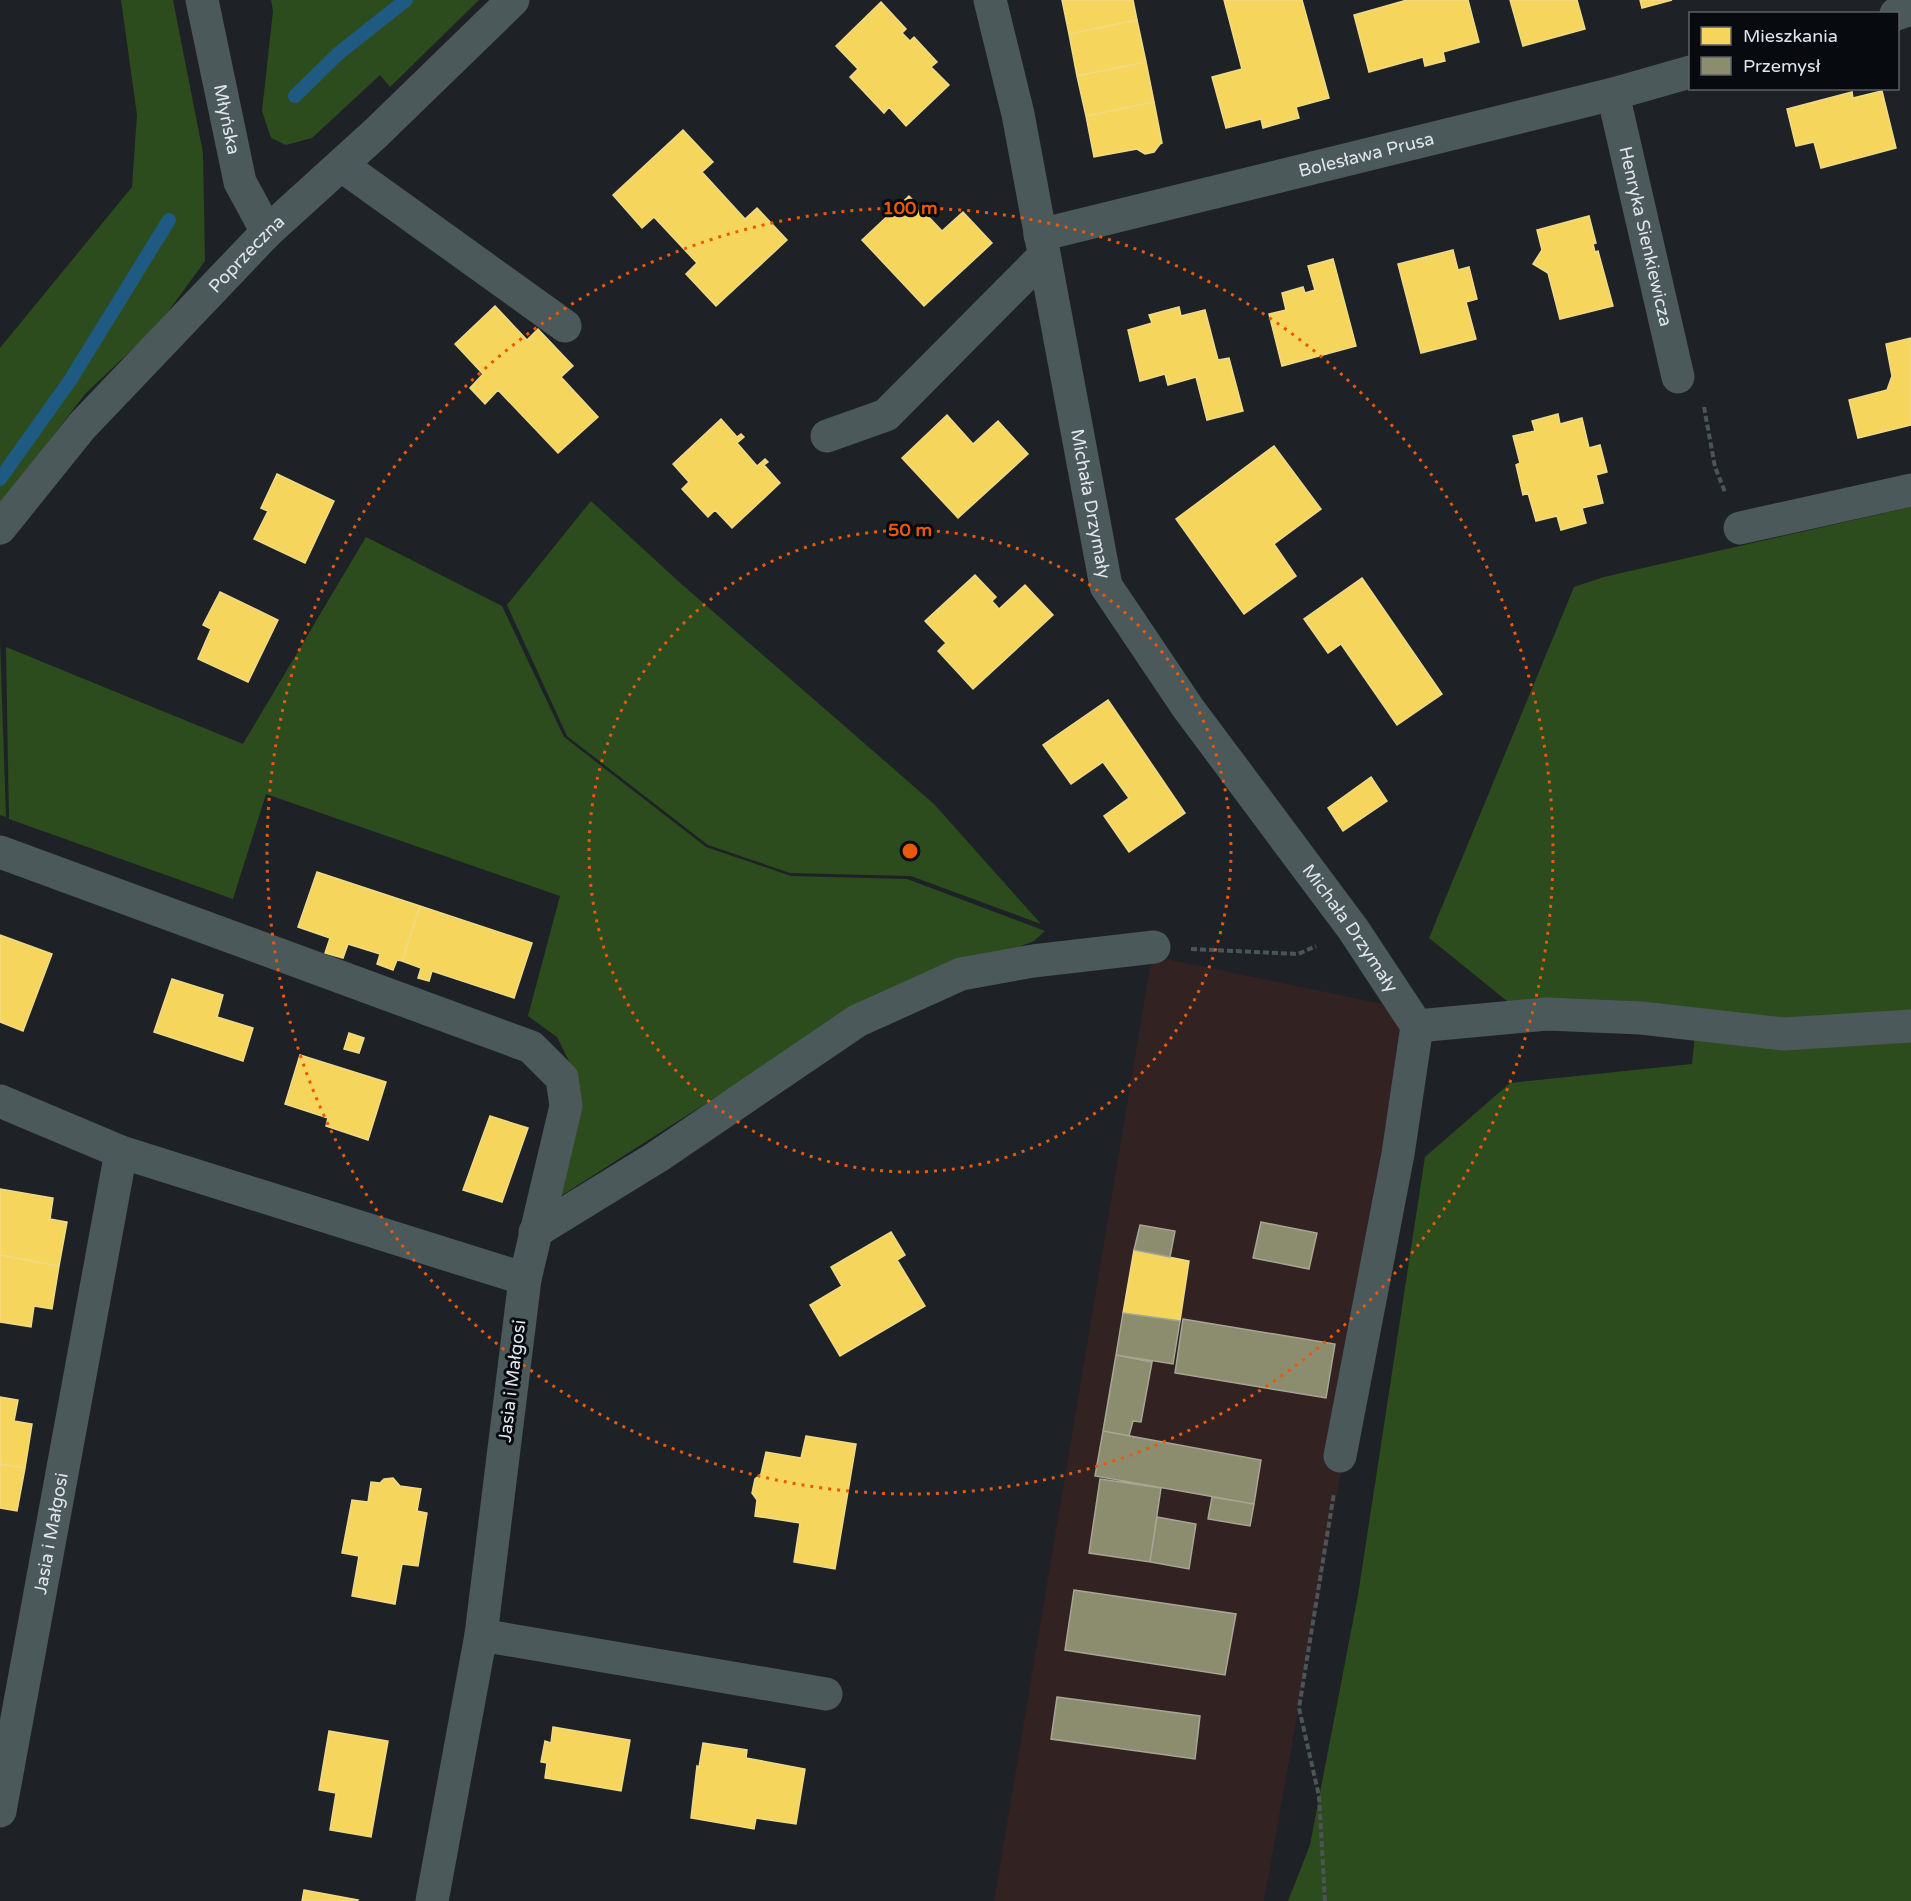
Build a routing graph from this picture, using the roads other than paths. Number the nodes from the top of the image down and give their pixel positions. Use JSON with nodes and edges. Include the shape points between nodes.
{"nodes":[{"id":1,"x":202,"y":0,"type":"edge"},
{"id":2,"x":513,"y":0,"type":"edge"},
{"id":3,"x":990,"y":0,"type":"edge"},
{"id":4,"x":1689,"y":72,"type":"edge"},
{"id":5,"x":1613,"y":94,"type":"junction"},
{"id":6,"x":341,"y":165,"type":"junction"},
{"id":7,"x":267,"y":232,"type":"junction"},
{"id":8,"x":1042,"y":246,"type":"junction"},
{"id":9,"x":565,"y":327,"type":"dead end"},
{"id":10,"x":1678,"y":377,"type":"road end"},
{"id":11,"x":827,"y":436,"type":"dead end"},
{"id":12,"x":1911,"y":490,"type":"edge"},
{"id":13,"x":0,"y":528,"type":"edge"},
{"id":14,"x":1740,"y":528,"type":"road end"},
{"id":15,"x":0,"y":852,"type":"edge"},
{"id":16,"x":1154,"y":947,"type":"road end"},
{"id":17,"x":1417,"y":1026,"type":"junction"},
{"id":18,"x":1911,"y":1026,"type":"edge"},
{"id":19,"x":0,"y":1101,"type":"edge"},
{"id":20,"x":121,"y":1152,"type":"junction"},
{"id":21,"x":535,"y":1232,"type":"junction"},
{"id":22,"x":525,"y":1279,"type":"junction"},
{"id":23,"x":1340,"y":1456,"type":"road end"},
{"id":24,"x":481,"y":1635,"type":"junction"},
{"id":25,"x":826,"y":1694,"type":"dead end"},
{"id":26,"x":0,"y":1811,"type":"edge"},
{"id":27,"x":432,"y":1901,"type":"edge"}],
"edges":[{"from":1,"to":7,"type":"street","name":"Młyńska","via":[[240,182]]},
{"from":2,"to":6,"type":"street","name":"Poprzeczna"},
{"from":3,"to":8,"type":"street","name":"Michała Drzymały","via":[[1018,114]]},
{"from":4,"to":5,"type":"street","name":"Bolesława Prusa"},
{"from":5,"to":8,"type":"street","name":"Bolesława Prusa"},
{"from":5,"to":10,"type":"street","name":"Henryka Sienkiewicza"},
{"from":6,"to":7,"type":"street","name":"Poprzeczna"},
{"from":6,"to":9,"type":"street"},
{"from":7,"to":13,"type":"street","name":"Poprzeczna","via":[[82,426]]},
{"from":8,"to":11,"type":"street","via":[[886,415]]},
{"from":8,"to":17,"type":"street","name":"Michała Drzymały","via":[[1106,586],[1188,708],[1353,929]]},
{"from":12,"to":14,"type":"street"},
{"from":15,"to":21,"type":"street","name":"Jasia i Małgosi","via":[[531,1047],[562,1078],[566,1106]]},
{"from":16,"to":21,"type":"street","via":[[961,974],[857,1021],[657,1157]]},
{"from":17,"to":18,"type":"street","via":[[1547,1014],[1641,1018],[1784,1034]]},
{"from":17,"to":23,"type":"street","via":[[1398,1154]]},
{"from":19,"to":20,"type":"street"},
{"from":20,"to":22,"type":"street"},
{"from":20,"to":26,"type":"street","name":"Jasia i Małgosi"},
{"from":21,"to":22,"type":"street","name":"Jasia i Małgosi"},
{"from":22,"to":24,"type":"street","name":"Jasia i Małgosi"},
{"from":24,"to":25,"type":"street"},
{"from":24,"to":27,"type":"street","name":"Jasia i Małgosi"}]}
